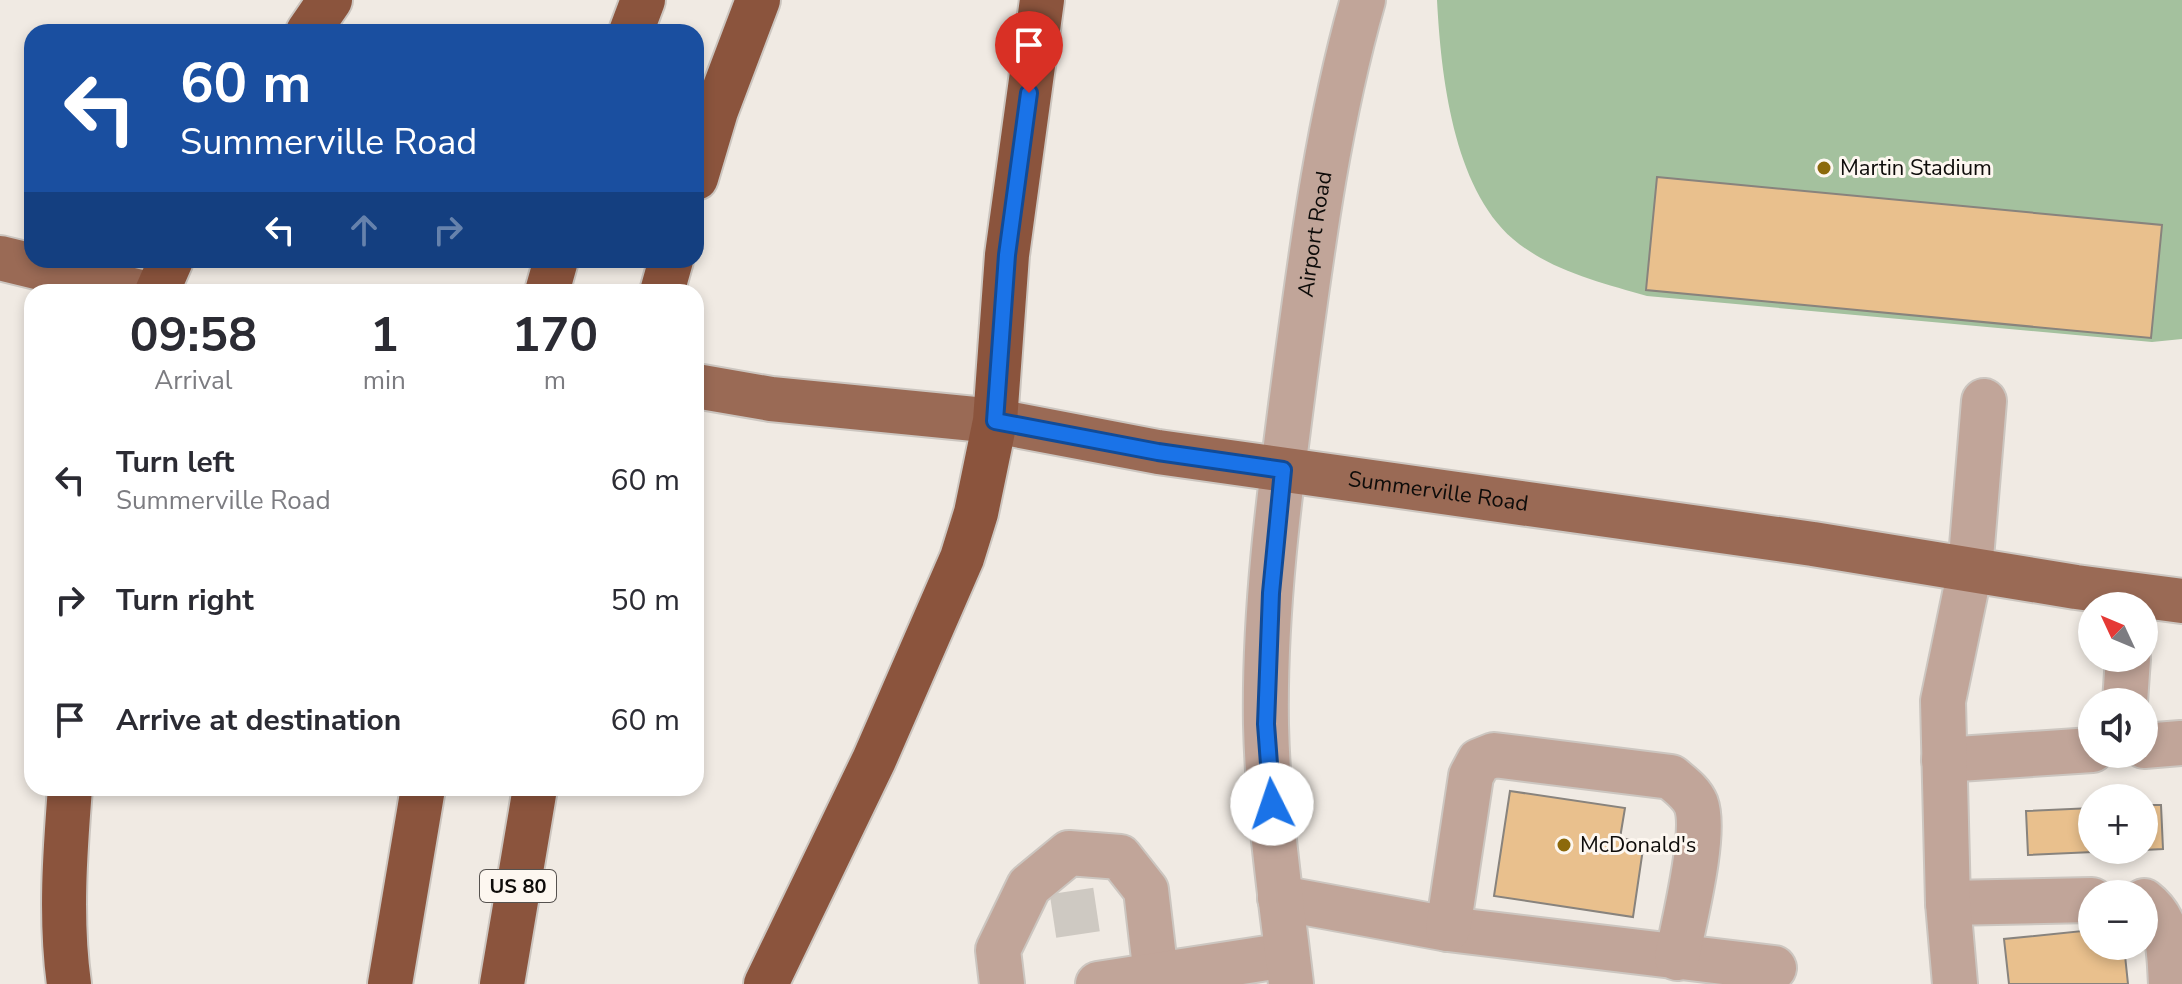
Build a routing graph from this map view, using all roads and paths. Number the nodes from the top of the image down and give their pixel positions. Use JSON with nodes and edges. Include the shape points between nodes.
{"nodes":[{"id":1,"x":330,"y":0,"type":"edge"},
{"id":2,"x":643,"y":0,"type":"edge"},
{"id":3,"x":758,"y":0,"type":"edge"},
{"id":4,"x":1042,"y":0,"type":"edge"},
{"id":5,"x":1363,"y":0,"type":"edge"},
{"id":6,"x":314,"y":24,"type":"edge"},
{"id":7,"x":634,"y":24,"type":"edge"},
{"id":8,"x":704,"y":151,"type":"edge"},
{"id":9,"x":0,"y":258,"type":"edge"},
{"id":10,"x":24,"y":264,"type":"edge"},
{"id":11,"x":41,"y":268,"type":"edge"},
{"id":12,"x":107,"y":284,"type":"edge"},
{"id":13,"x":704,"y":387,"type":"edge"},
{"id":14,"x":1984,"y":401,"type":"dead end"},
{"id":15,"x":995,"y":421,"type":"junction"},
{"id":16,"x":1283,"y":470,"type":"junction"},
{"id":17,"x":1970,"y":570,"type":"junction"},
{"id":18,"x":2089,"y":592,"type":"edge"},
{"id":19,"x":2158,"y":601,"type":"edge"},
{"id":20,"x":2182,"y":601,"type":"edge"},
{"id":21,"x":2181,"y":743,"type":"edge"},
{"id":22,"x":2158,"y":745,"type":"edge"},
{"id":23,"x":2078,"y":751,"type":"edge"},
{"id":24,"x":1944,"y":760,"type":"junction"},
{"id":25,"x":69,"y":796,"type":"edge"},
{"id":26,"x":422,"y":796,"type":"edge"},
{"id":27,"x":534,"y":796,"type":"edge"},
{"id":28,"x":1280,"y":898,"type":"junction"},
{"id":29,"x":2078,"y":900,"type":"edge"},
{"id":30,"x":1948,"y":903,"type":"junction"},
{"id":31,"x":2158,"y":913,"type":"edge"},
{"id":32,"x":1448,"y":929,"type":"junction"},
{"id":33,"x":1677,"y":958,"type":"junction"},
{"id":34,"x":1774,"y":968,"type":"dead end"},
{"id":35,"x":1289,"y":969,"type":"edge"},
{"id":36,"x":1156,"y":980,"type":"edge"},
{"id":37,"x":69,"y":984,"type":"edge"},
{"id":38,"x":390,"y":984,"type":"edge"},
{"id":39,"x":502,"y":984,"type":"edge"},
{"id":40,"x":766,"y":984,"type":"edge"},
{"id":41,"x":1002,"y":984,"type":"edge"},
{"id":42,"x":1098,"y":984,"type":"edge"},
{"id":43,"x":1955,"y":984,"type":"edge"},
{"id":44,"x":2171,"y":984,"type":"edge"}],
"edges":[{"from":1,"to":6,"type":"highway"},
{"from":2,"to":7,"type":"highway"},
{"from":3,"to":8,"type":"highway"},
{"from":4,"to":15,"type":"highway","via":[[1007,255]]},
{"from":5,"to":16,"type":"street","name":"Airport Road","via":[[1343,68],[1318,198]]},
{"from":9,"to":10,"type":"main road"},
{"from":11,"to":12,"type":"main road"},
{"from":13,"to":15,"type":"main road","name":"Summerville Road"},
{"from":14,"to":17,"type":"street"},
{"from":15,"to":16,"type":"main road","name":"Summerville Road"},
{"from":15,"to":40,"type":"highway","via":[[962,558],[874,760]]},
{"from":16,"to":17,"type":"main road","name":"Summerville Road"},
{"from":16,"to":28,"type":"street","name":"Airport Road","via":[[1266,724]]},
{"from":17,"to":18,"type":"main road","name":"Summerville Road"},
{"from":17,"to":24,"type":"street","via":[[1943,701]]},
{"from":19,"to":20,"type":"main road","name":"Summerville Road"},
{"from":21,"to":22,"type":"street"},
{"from":23,"to":24,"type":"street"},
{"from":24,"to":30,"type":"street"},
{"from":25,"to":37,"type":"highway","via":[[65,957]]},
{"from":26,"to":38,"type":"highway"},
{"from":27,"to":39,"type":"highway","number":"US 80"},
{"from":28,"to":32,"type":"street"},
{"from":28,"to":35,"type":"street","name":"Airport Road"},
{"from":29,"to":30,"type":"street"},
{"from":30,"to":43,"type":"street"},
{"from":31,"to":44,"type":"street","via":[[2167,933]]},
{"from":32,"to":33,"type":"street"},
{"from":32,"to":33,"type":"street","via":[[1471,776],[1479,761],[1494,755],[1671,777],[1697,806],[1698,842]]},
{"from":33,"to":34,"type":"street"},
{"from":35,"to":36,"type":"street"},
{"from":36,"to":41,"type":"street","via":[[1130,904],[1146,890],[1120,857],[1069,853],[1029,886],[1032,919],[998,950]]},
{"from":36,"to":42,"type":"street"}]}
